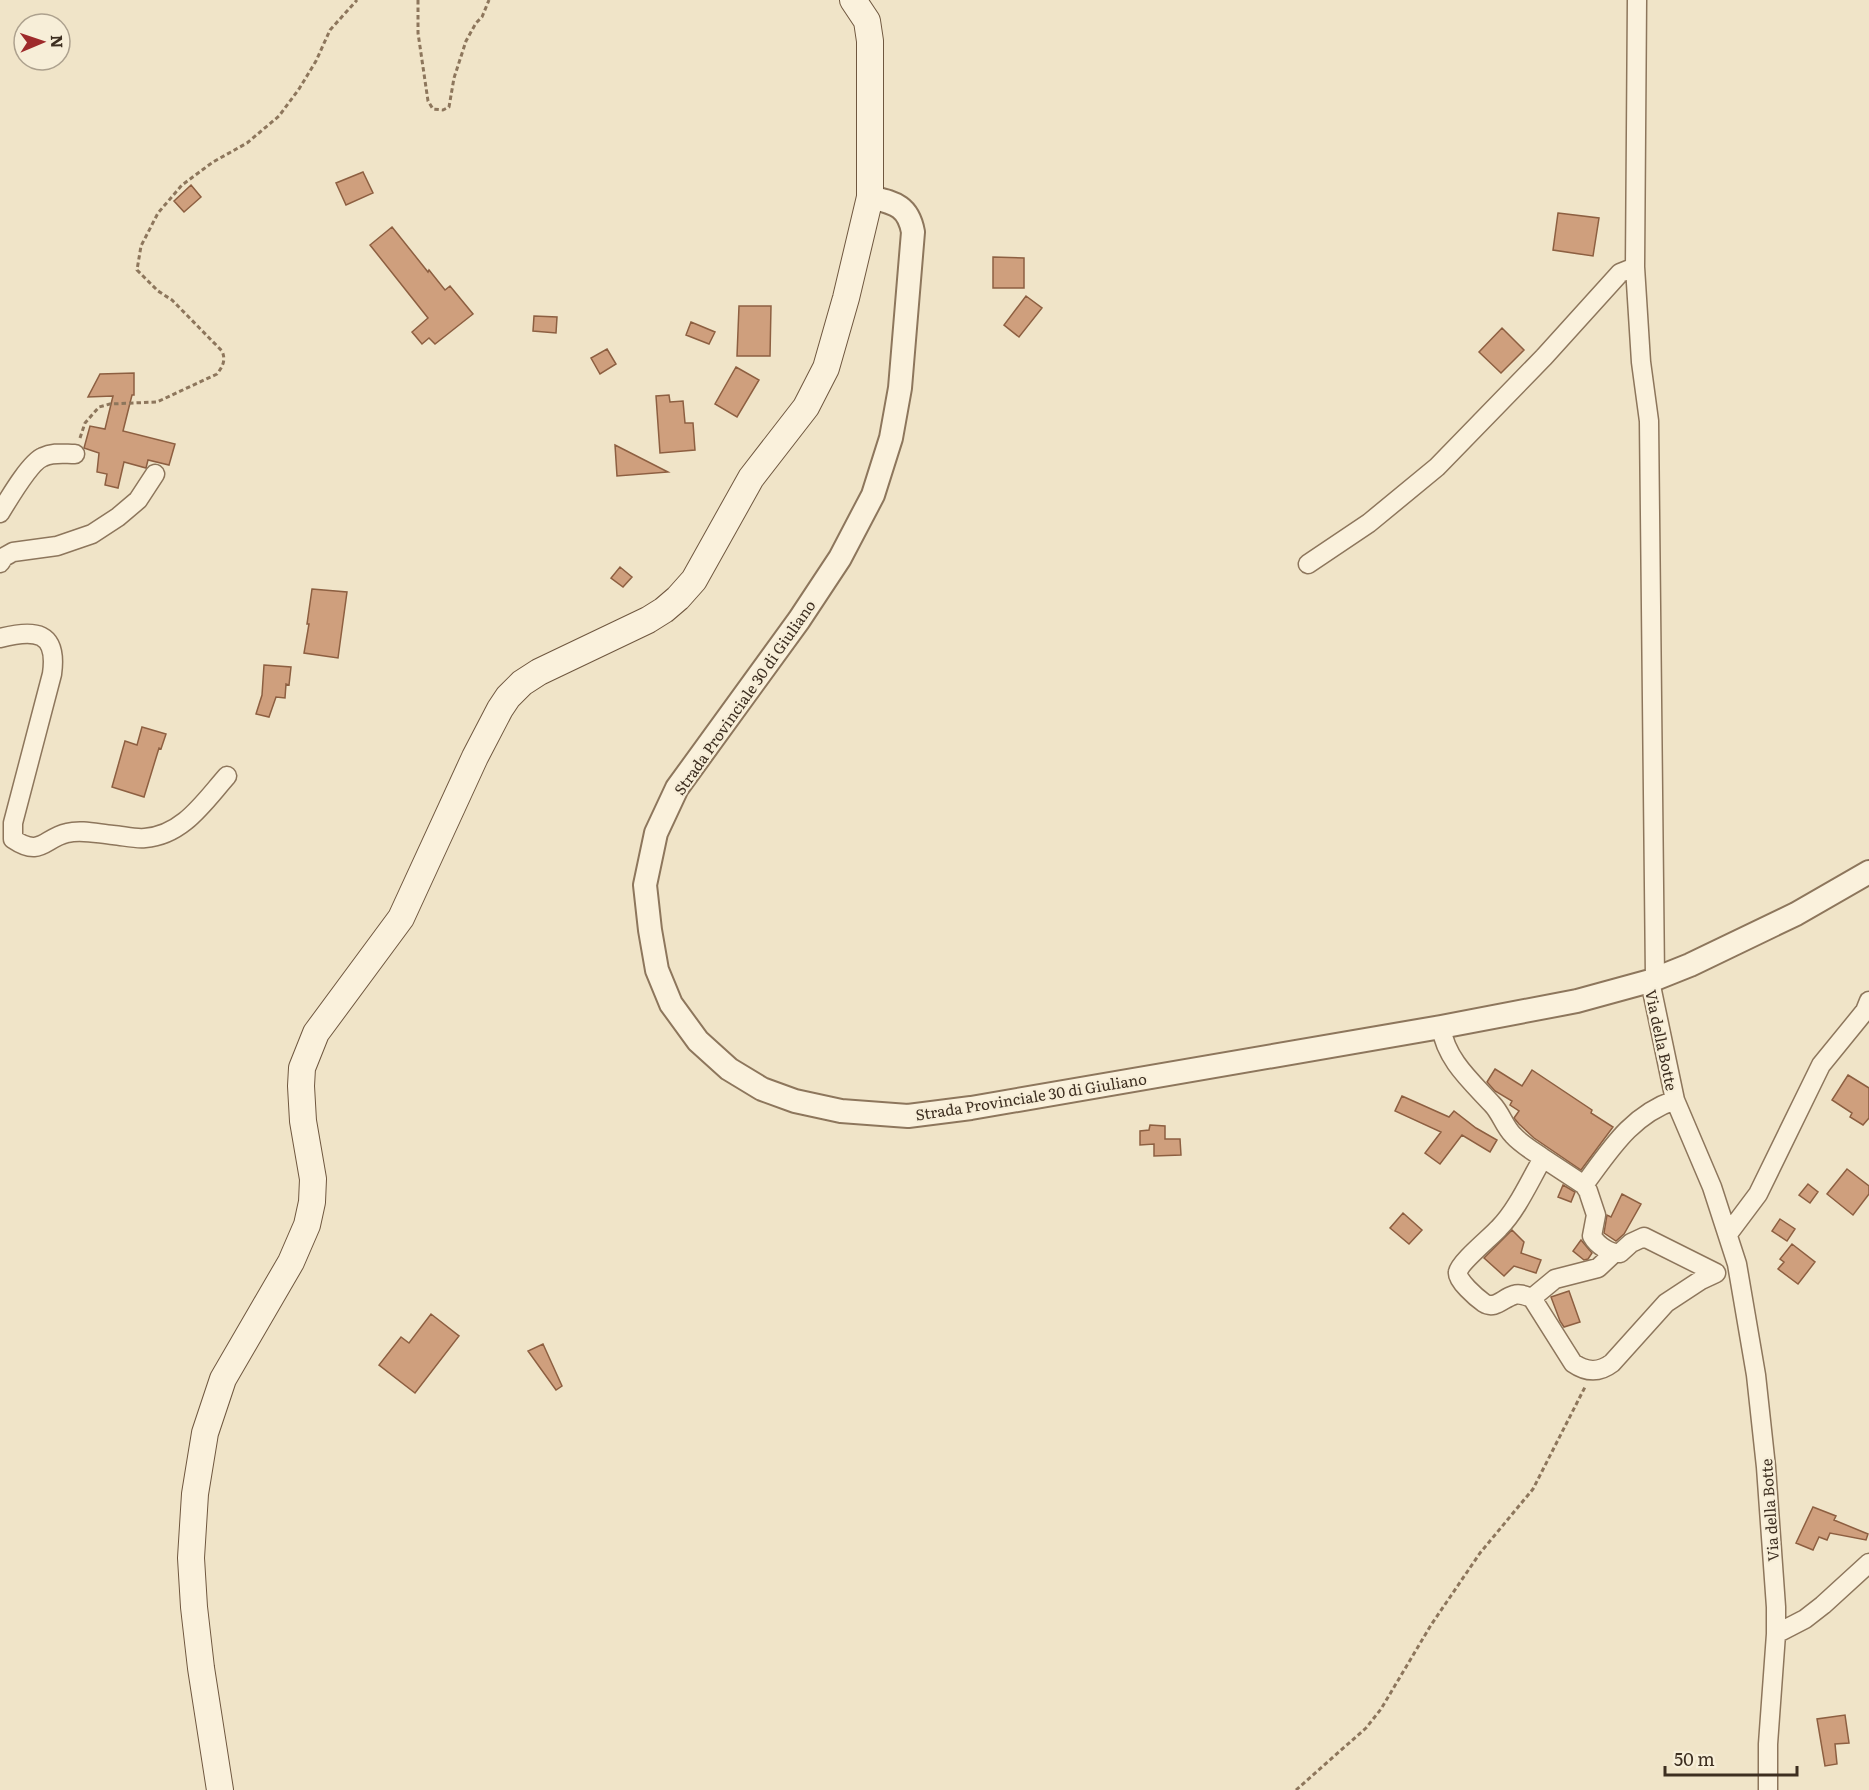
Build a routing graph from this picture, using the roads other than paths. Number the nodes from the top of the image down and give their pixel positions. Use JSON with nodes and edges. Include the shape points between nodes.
{"nodes":[{"id":1,"x":853,"y":0,"type":"edge"},
{"id":2,"x":1637,"y":0,"type":"edge"},
{"id":3,"x":870,"y":196,"type":"junction"},
{"id":4,"x":1635,"y":267,"type":"junction"},
{"id":5,"x":75,"y":454,"type":"road end"},
{"id":6,"x":155,"y":474,"type":"dead end"},
{"id":7,"x":0,"y":513,"type":"edge"},
{"id":8,"x":0,"y":563,"type":"edge"},
{"id":9,"x":1308,"y":564,"type":"dead end"},
{"id":10,"x":0,"y":638,"type":"edge"},
{"id":11,"x":227,"y":776,"type":"dead end"},
{"id":12,"x":1869,"y":872,"type":"edge"},
{"id":13,"x":1652,"y":980,"type":"junction"},
{"id":14,"x":1869,"y":1001,"type":"edge"},
{"id":15,"x":1441,"y":1027,"type":"junction"},
{"id":16,"x":1675,"y":1100,"type":"junction"},
{"id":17,"x":1543,"y":1158,"type":"junction"},
{"id":18,"x":1584,"y":1185,"type":"junction"},
{"id":19,"x":1728,"y":1233,"type":"junction"},
{"id":20,"x":1613,"y":1254,"type":"junction"},
{"id":21,"x":1532,"y":1299,"type":"junction"},
{"id":22,"x":1869,"y":1563,"type":"edge"},
{"id":23,"x":1776,"y":1634,"type":"junction"},
{"id":24,"x":220,"y":1790,"type":"edge"},
{"id":25,"x":1767,"y":1790,"type":"edge"}],
"edges":[{"from":1,"to":3,"type":"main road","via":[[867,21],[870,41]]},
{"from":2,"to":4,"type":"street","name":"Via della Botte"},
{"from":3,"to":15,"type":"street","name":"Strada Provinciale 30 di Giuliano","via":[[894,203],[907,214],[913,232],[900,388],[891,438],[873,495],[840,558],[677,788],[656,833],[645,885],[657,970],[671,1004],[698,1041],[729,1069],[762,1089],[841,1111],[908,1116]]},
{"from":3,"to":24,"type":"main road","via":[[826,368],[806,407],[751,478],[694,580],[664,610],[539,672],[508,697],[475,757],[401,918],[316,1033],[309,1049],[301,1086],[313,1179],[308,1225],[223,1380],[205,1433],[195,1494],[191,1558],[194,1607]]},
{"from":4,"to":9,"type":"street","via":[[1620,273],[1437,466],[1369,523]]},
{"from":4,"to":13,"type":"street","name":"Via della Botte","via":[[1649,421]]},
{"from":5,"to":7,"type":"street","via":[[40,458]]},
{"from":6,"to":8,"type":"street","via":[[138,500],[92,534],[57,546],[12,552]]},
{"from":10,"to":11,"type":"street","via":[[40,635],[52,651],[52,674],[13,823],[13,839],[23,846],[45,844],[66,833],[145,838],[168,833],[183,825]]},
{"from":12,"to":13,"type":"street","name":"Strada Provinciale 30 di Giuliano","via":[[1796,914]]},
{"from":13,"to":15,"type":"street","name":"Strada Provinciale 30 di Giuliano","via":[[1578,1002]]},
{"from":13,"to":16,"type":"street","name":"Via della Botte"},
{"from":14,"to":19,"type":"street","via":[[1821,1065],[1758,1194]]},
{"from":15,"to":17,"type":"street","via":[[1455,1063],[1495,1106],[1513,1136]]},
{"from":16,"to":18,"type":"street","via":[[1644,1114],[1617,1140]]},
{"from":16,"to":19,"type":"street","name":"Via della Botte"},
{"from":17,"to":18,"type":"street"},
{"from":17,"to":21,"type":"street","via":[[1501,1227],[1458,1271],[1461,1282],[1486,1304],[1493,1305],[1514,1295]]},
{"from":18,"to":20,"type":"street","via":[[1596,1215],[1592,1236]]},
{"from":19,"to":23,"type":"street","name":"Via della Botte","via":[[1739,1271],[1756,1375]]},
{"from":20,"to":21,"type":"street","via":[[1598,1268],[1555,1279]]},
{"from":20,"to":21,"type":"street","via":[[1644,1237],[1716,1273],[1666,1303],[1605,1369],[1583,1370],[1573,1363]]},
{"from":22,"to":23,"type":"street","via":[[1823,1605]]},
{"from":23,"to":25,"type":"street","name":"Via della Botte"}]}
